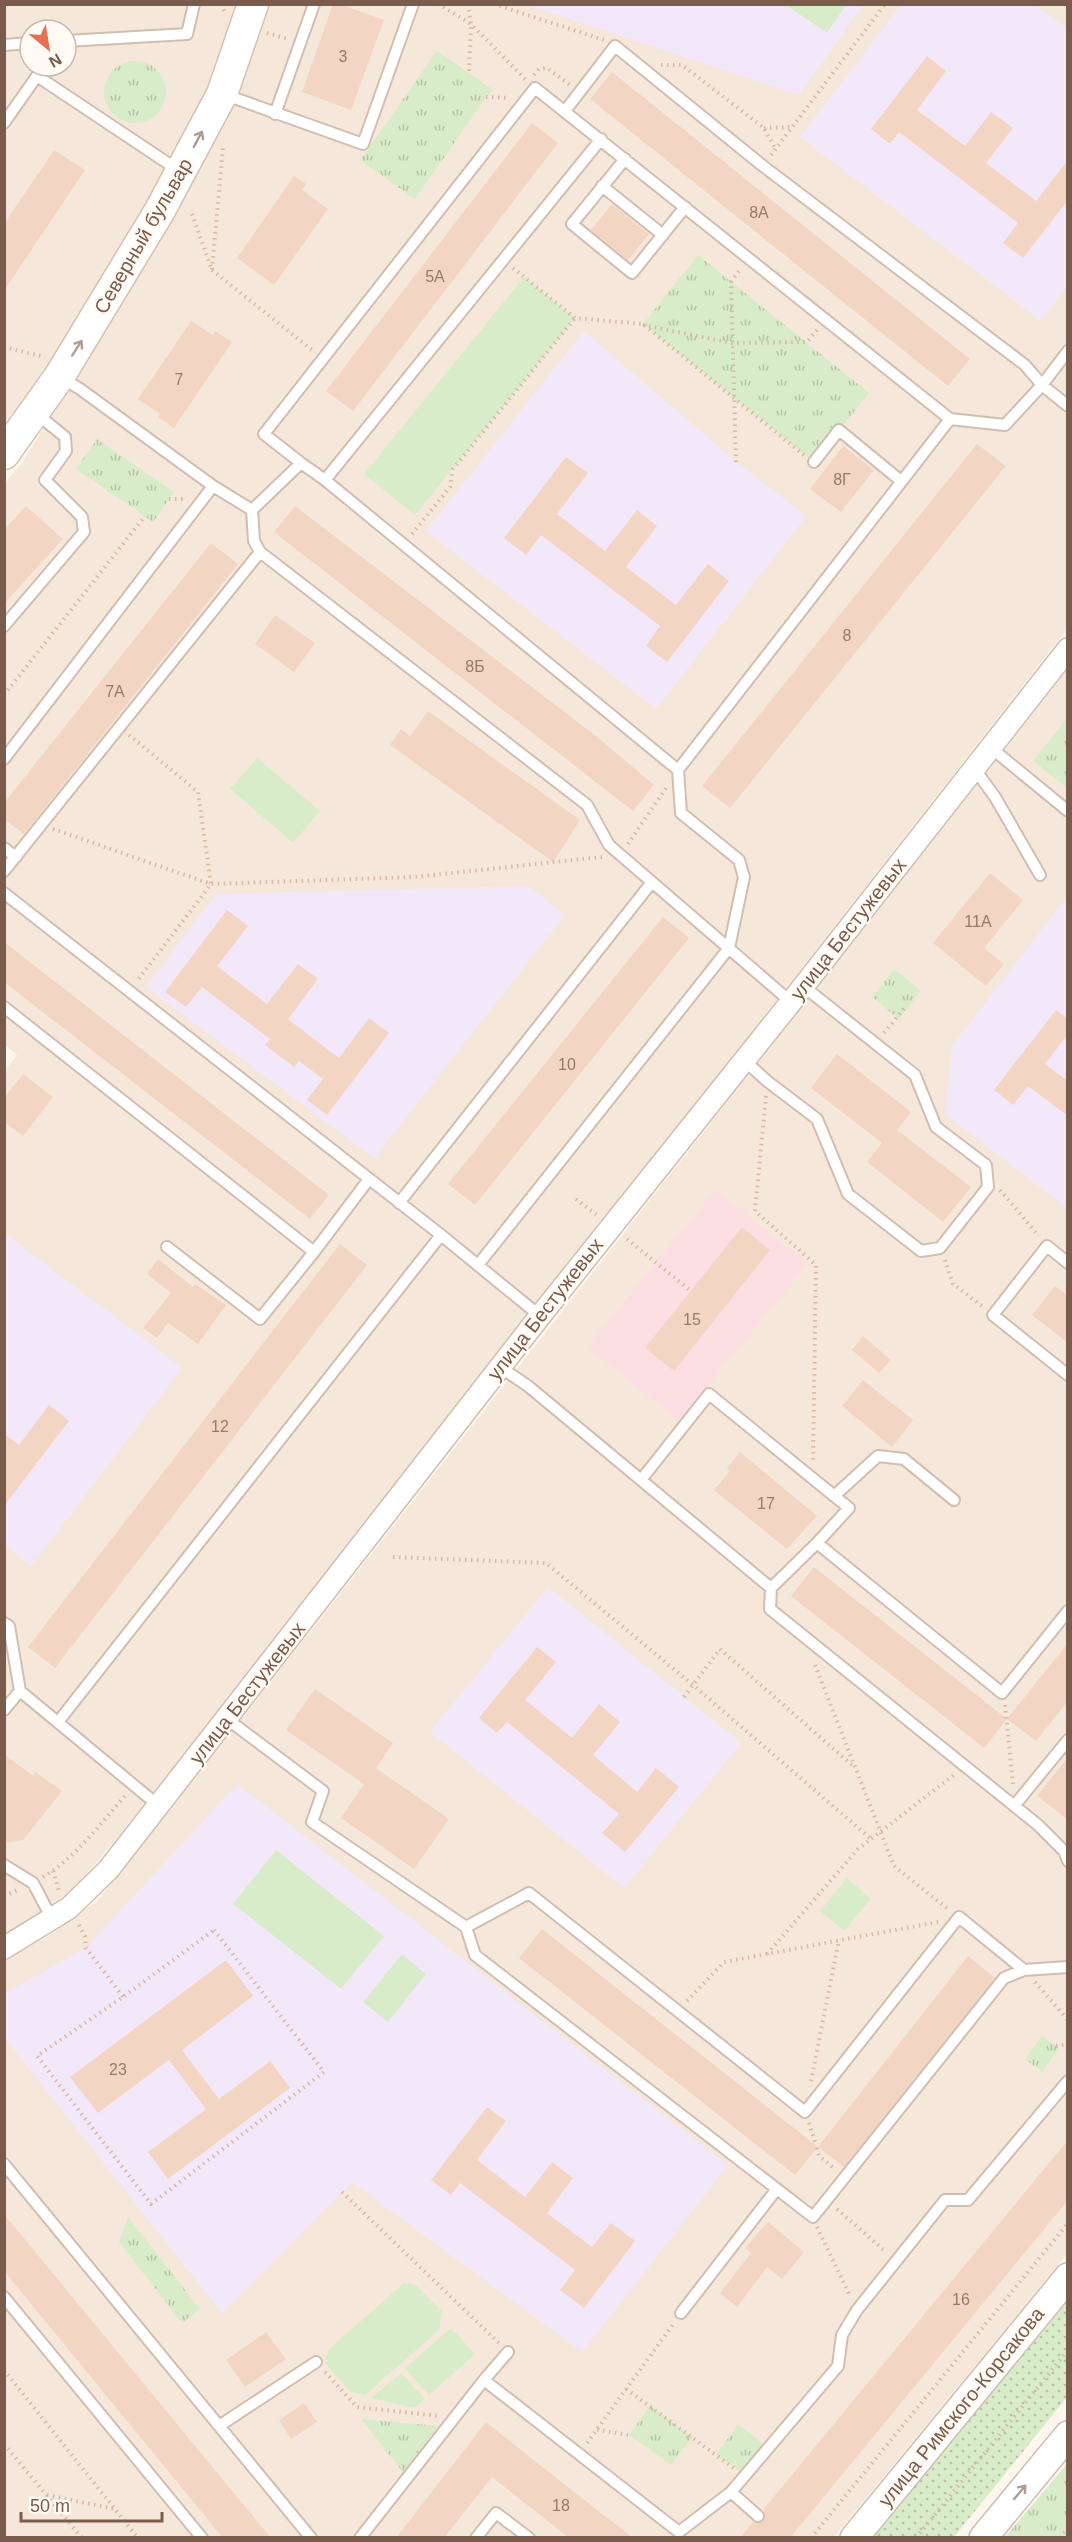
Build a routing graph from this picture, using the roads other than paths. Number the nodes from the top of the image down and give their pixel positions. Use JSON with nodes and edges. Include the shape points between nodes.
{"nodes":[{"id":1,"x":194,"y":4,"type":"edge"},
{"id":2,"x":253,"y":4,"type":"edge"},
{"id":3,"x":314,"y":4,"type":"edge"},
{"id":4,"x":413,"y":4,"type":"edge"},
{"id":5,"x":78,"y":40,"type":"edge"},
{"id":6,"x":222,"y":94,"type":"junction"},
{"id":7,"x":565,"y":111,"type":"junction"},
{"id":8,"x":275,"y":114,"type":"junction"},
{"id":9,"x":4,"y":123,"type":"edge"},
{"id":10,"x":601,"y":139,"type":"junction"},
{"id":11,"x":625,"y":159,"type":"junction"},
{"id":12,"x":180,"y":172,"type":"junction"},
{"id":13,"x":602,"y":186,"type":"junction"},
{"id":14,"x":685,"y":207,"type":"junction"},
{"id":15,"x":663,"y":235,"type":"junction"},
{"id":16,"x":1068,"y":351,"type":"edge"},
{"id":17,"x":54,"y":367,"type":"junction"},
{"id":18,"x":1042,"y":385,"type":"junction"},
{"id":19,"x":1068,"y":406,"type":"edge"},
{"id":20,"x":34,"y":412,"type":"junction"},
{"id":21,"x":950,"y":419,"type":"junction"},
{"id":22,"x":4,"y":454,"type":"edge"},
{"id":23,"x":814,"y":462,"type":"road end"},
{"id":24,"x":301,"y":463,"type":"junction"},
{"id":25,"x":325,"y":480,"type":"junction"},
{"id":26,"x":902,"y":481,"type":"junction"},
{"id":27,"x":213,"y":486,"type":"junction"},
{"id":28,"x":252,"y":510,"type":"junction"},
{"id":29,"x":260,"y":552,"type":"junction"},
{"id":30,"x":4,"y":626,"type":"edge"},
{"id":31,"x":1067,"y":651,"type":"edge"},
{"id":32,"x":990,"y":747,"type":"junction"},
{"id":33,"x":4,"y":759,"type":"edge"},
{"id":34,"x":974,"y":768,"type":"junction"},
{"id":35,"x":678,"y":770,"type":"junction"},
{"id":36,"x":1068,"y":811,"type":"edge"},
{"id":37,"x":4,"y":848,"type":"edge"},
{"id":38,"x":16,"y":857,"type":"junction"},
{"id":39,"x":4,"y":871,"type":"edge"},
{"id":40,"x":1040,"y":875,"type":"dead end"},
{"id":41,"x":652,"y":882,"type":"junction"},
{"id":42,"x":4,"y":893,"type":"edge"},
{"id":43,"x":729,"y":948,"type":"junction"},
{"id":44,"x":797,"y":994,"type":"junction"},
{"id":45,"x":4,"y":1007,"type":"edge"},
{"id":46,"x":744,"y":1060,"type":"junction"},
{"id":47,"x":369,"y":1179,"type":"junction"},
{"id":48,"x":399,"y":1203,"type":"junction"},
{"id":49,"x":441,"y":1234,"type":"junction"},
{"id":50,"x":167,"y":1247,"type":"dead end"},
{"id":51,"x":314,"y":1252,"type":"junction"},
{"id":52,"x":1068,"y":1263,"type":"edge"},
{"id":53,"x":478,"y":1265,"type":"junction"},
{"id":54,"x":540,"y":1316,"type":"junction"},
{"id":55,"x":500,"y":1367,"type":"junction"},
{"id":56,"x":1068,"y":1375,"type":"edge"},
{"id":57,"x":641,"y":1480,"type":"junction"},
{"id":58,"x":834,"y":1496,"type":"junction"},
{"id":59,"x":954,"y":1500,"type":"dead end"},
{"id":60,"x":817,"y":1543,"type":"junction"},
{"id":61,"x":771,"y":1588,"type":"junction"},
{"id":62,"x":1068,"y":1611,"type":"edge"},
{"id":63,"x":4,"y":1623,"type":"edge"},
{"id":64,"x":20,"y":1691,"type":"junction"},
{"id":65,"x":4,"y":1710,"type":"edge"},
{"id":66,"x":227,"y":1719,"type":"junction"},
{"id":67,"x":58,"y":1722,"type":"junction"},
{"id":68,"x":1068,"y":1740,"type":"edge"},
{"id":69,"x":159,"y":1806,"type":"junction"},
{"id":70,"x":1014,"y":1806,"type":"junction"},
{"id":71,"x":1068,"y":1861,"type":"edge"},
{"id":72,"x":4,"y":1865,"type":"edge"},
{"id":73,"x":52,"y":1919,"type":"junction"},
{"id":74,"x":466,"y":1927,"type":"junction"},
{"id":75,"x":4,"y":1948,"type":"edge"},
{"id":76,"x":1068,"y":1967,"type":"edge"},
{"id":77,"x":1024,"y":1970,"type":"junction"},
{"id":78,"x":1068,"y":2081,"type":"edge"},
{"id":79,"x":4,"y":2164,"type":"edge"},
{"id":80,"x":776,"y":2190,"type":"junction"},
{"id":81,"x":1068,"y":2277,"type":"edge"},
{"id":82,"x":4,"y":2297,"type":"edge"},
{"id":83,"x":681,"y":2313,"type":"road end"},
{"id":84,"x":508,"y":2352,"type":"road end"},
{"id":85,"x":316,"y":2362,"type":"road end"},
{"id":86,"x":484,"y":2380,"type":"junction"},
{"id":87,"x":219,"y":2426,"type":"junction"},
{"id":88,"x":1066,"y":2439,"type":"edge"},
{"id":89,"x":731,"y":2492,"type":"junction"},
{"id":90,"x":758,"y":2516,"type":"dead end"},
{"id":91,"x":202,"y":2538,"type":"edge"},
{"id":92,"x":311,"y":2538,"type":"edge"},
{"id":93,"x":360,"y":2538,"type":"edge"},
{"id":94,"x":476,"y":2538,"type":"edge"},
{"id":95,"x":529,"y":2538,"type":"edge"},
{"id":96,"x":854,"y":2538,"type":"edge"},
{"id":97,"x":983,"y":2538,"type":"edge"}],
"edges":[{"from":1,"to":5,"type":"lane","via":[[187,34]]},
{"from":2,"to":6,"type":"main road","name":"Северный бульвар"},
{"from":3,"to":8,"type":"lane"},
{"from":4,"to":8,"type":"lane","via":[[363,144]]},
{"from":6,"to":8,"type":"lane"},
{"from":12,"to":6,"type":"main road","name":"Северный бульвар","one_way":true},
{"from":7,"to":10,"type":"lane"},
{"from":7,"to":18,"type":"lane","via":[[615,46],[763,166],[1025,365]]},
{"from":7,"to":24,"type":"lane","via":[[535,88],[264,434]]},
{"from":9,"to":12,"type":"lane","via":[[37,76]]},
{"from":10,"to":11,"type":"lane"},
{"from":10,"to":25,"type":"lane"},
{"from":11,"to":13,"type":"lane"},
{"from":11,"to":14,"type":"lane"},
{"from":17,"to":12,"type":"main road","name":"Северный бульвар","one_way":true,"via":[[129,263]]},
{"from":13,"to":15,"type":"lane"},
{"from":13,"to":15,"type":"lane","via":[[572,224],[632,273]]},
{"from":14,"to":15,"type":"lane"},
{"from":14,"to":21,"type":"lane"},
{"from":16,"to":18,"type":"lane"},
{"from":17,"to":20,"type":"main road","name":"Северный бульвар"},
{"from":17,"to":27,"type":"lane"},
{"from":18,"to":19,"type":"lane"},
{"from":18,"to":21,"type":"lane","via":[[1005,425]]},
{"from":20,"to":22,"type":"main road","name":"Северный бульвар"},
{"from":20,"to":30,"type":"lane","via":[[65,436],[66,451],[45,480],[82,517],[84,532]]},
{"from":21,"to":26,"type":"lane"},
{"from":23,"to":26,"type":"lane","via":[[839,430]]},
{"from":24,"to":25,"type":"lane"},
{"from":24,"to":28,"type":"lane"},
{"from":25,"to":35,"type":"lane"},
{"from":26,"to":35,"type":"lane"},
{"from":27,"to":28,"type":"lane"},
{"from":27,"to":33,"type":"lane"},
{"from":28,"to":29,"type":"lane","via":[[254,541]]},
{"from":29,"to":38,"type":"lane"},
{"from":29,"to":41,"type":"lane","via":[[587,805],[609,844]]},
{"from":31,"to":32,"type":"street","name":"улица Бестужевых"},
{"from":32,"to":34,"type":"street","name":"улица Бестужевых"},
{"from":32,"to":36,"type":"lane"},
{"from":34,"to":40,"type":"lane"},
{"from":34,"to":44,"type":"street","name":"улица Бестужевых"},
{"from":35,"to":43,"type":"lane","via":[[681,813],[739,860],[744,877]]},
{"from":37,"to":38,"type":"lane"},
{"from":38,"to":39,"type":"lane"},
{"from":41,"to":43,"type":"lane"},
{"from":41,"to":48,"type":"lane"},
{"from":42,"to":47,"type":"lane"},
{"from":43,"to":44,"type":"lane"},
{"from":43,"to":53,"type":"lane"},
{"from":44,"to":46,"type":"street","name":"улица Бестужевых"},
{"from":44,"to":46,"type":"lane","via":[[876,1043],[915,1075],[936,1127],[986,1165],[988,1187],[940,1248],[921,1251],[848,1194],[817,1119]]},
{"from":45,"to":51,"type":"lane"},
{"from":46,"to":54,"type":"street","name":"улица Бестужевых"},
{"from":47,"to":48,"type":"lane"},
{"from":47,"to":51,"type":"lane"},
{"from":48,"to":49,"type":"lane"},
{"from":49,"to":53,"type":"lane"},
{"from":49,"to":67,"type":"lane"},
{"from":50,"to":51,"type":"lane","via":[[260,1319]]},
{"from":52,"to":56,"type":"lane","via":[[1047,1246],[993,1315]]},
{"from":53,"to":54,"type":"lane"},
{"from":54,"to":55,"type":"street","name":"улица Бестужевых"},
{"from":55,"to":57,"type":"lane"},
{"from":55,"to":66,"type":"street","name":"улица Бестужевых"},
{"from":57,"to":58,"type":"lane","via":[[709,1394]]},
{"from":57,"to":61,"type":"lane"},
{"from":58,"to":59,"type":"lane","via":[[878,1456],[904,1459]]},
{"from":58,"to":60,"type":"lane","via":[[849,1508]]},
{"from":60,"to":61,"type":"lane"},
{"from":60,"to":62,"type":"lane","via":[[1002,1693]]},
{"from":61,"to":70,"type":"lane","via":[[770,1609]]},
{"from":63,"to":64,"type":"lane","via":[[9,1626]]},
{"from":64,"to":65,"type":"lane"},
{"from":64,"to":67,"type":"lane"},
{"from":66,"to":69,"type":"street","name":"улица Бестужевых"},
{"from":66,"to":74,"type":"lane","via":[[323,1791],[312,1821]]},
{"from":67,"to":69,"type":"lane"},
{"from":68,"to":70,"type":"lane"},
{"from":69,"to":73,"type":"street","name":"улица Бестужевых","via":[[108,1870]]},
{"from":70,"to":71,"type":"lane","via":[[1064,1851]]},
{"from":72,"to":73,"type":"lane","via":[[33,1883]]},
{"from":73,"to":75,"type":"street","name":"улица Бестужевых"},
{"from":74,"to":77,"type":"lane","via":[[529,1893],[805,2112],[959,1917]]},
{"from":74,"to":80,"type":"lane","via":[[475,1955]]},
{"from":76,"to":77,"type":"lane"},
{"from":77,"to":80,"type":"lane","via":[[1004,1978],[813,2217]]},
{"from":78,"to":89,"type":"lane","via":[[968,2200],[945,2200],[895,2260],[842,2335],[838,2366]]},
{"from":79,"to":87,"type":"lane"},
{"from":80,"to":83,"type":"lane"},
{"from":81,"to":96,"type":"street","name":"улица Римского-Корсакова"},
{"from":82,"to":91,"type":"lane"},
{"from":84,"to":86,"type":"lane"},
{"from":85,"to":87,"type":"lane"},
{"from":86,"to":89,"type":"lane","via":[[679,2532]]},
{"from":86,"to":93,"type":"lane"},
{"from":87,"to":92,"type":"lane"},
{"from":97,"to":88,"type":"street","one_way":true},
{"from":89,"to":90,"type":"lane"},
{"from":94,"to":95,"type":"lane","via":[[496,2513]]}]}
